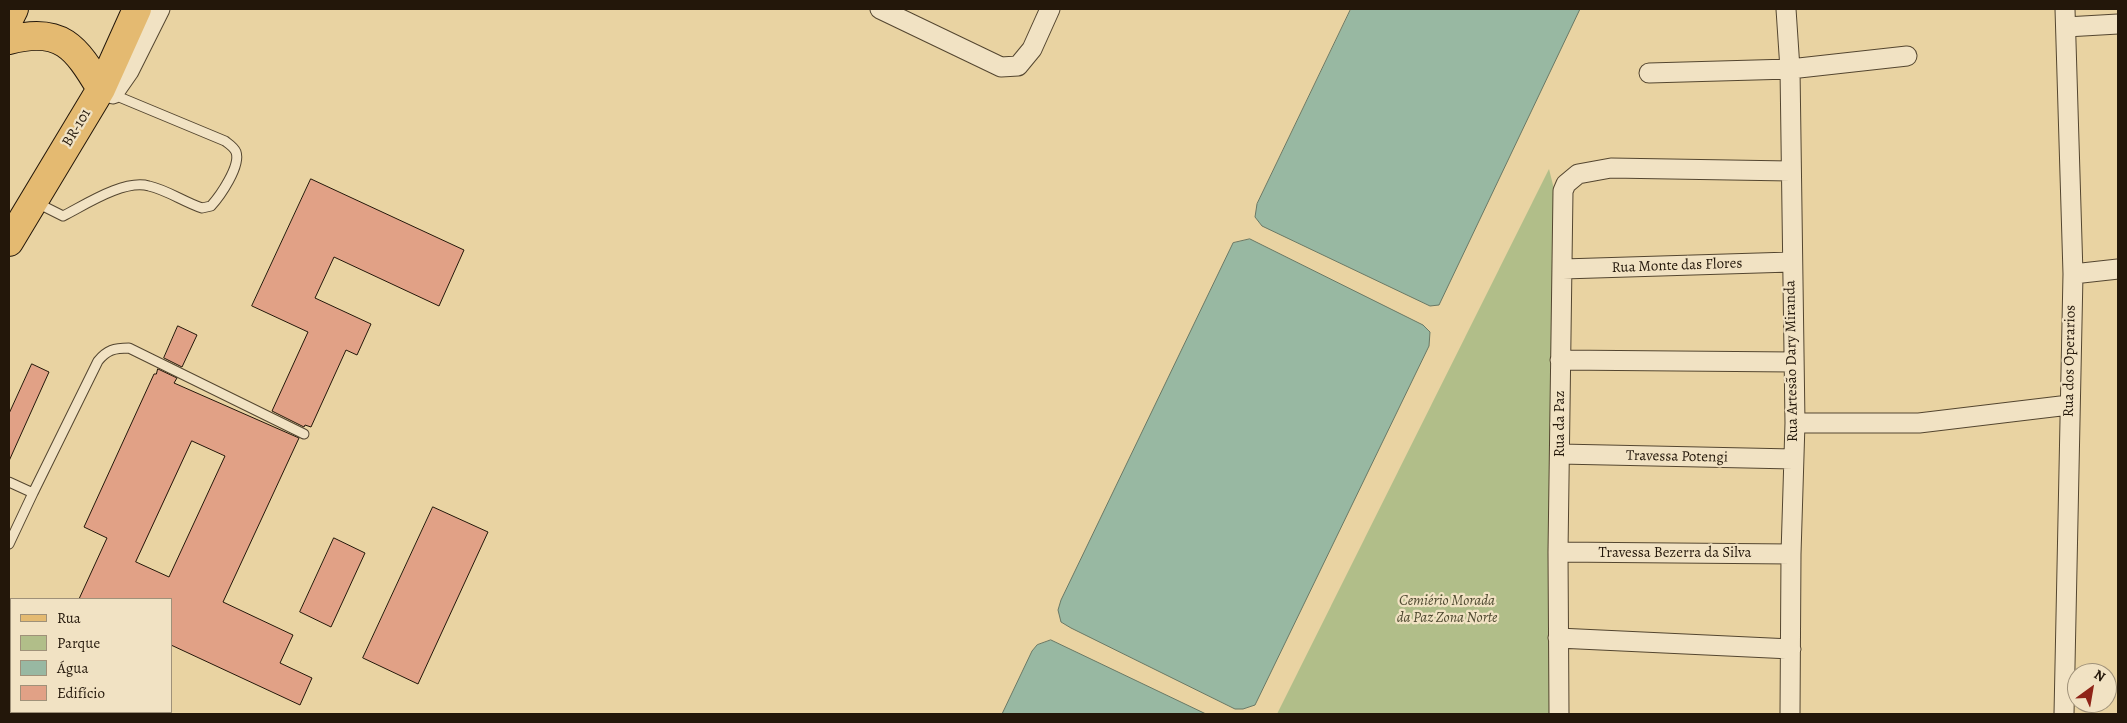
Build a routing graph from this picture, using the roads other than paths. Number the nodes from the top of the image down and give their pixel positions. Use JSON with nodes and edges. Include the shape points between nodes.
{"nodes":[{"id":1,"x":14,"y":9,"type":"edge"},
{"id":2,"x":137,"y":9,"type":"edge"},
{"id":3,"x":160,"y":9,"type":"edge"},
{"id":4,"x":880,"y":9,"type":"edge"},
{"id":5,"x":1050,"y":9,"type":"edge"},
{"id":6,"x":1786,"y":9,"type":"edge"},
{"id":7,"x":2066,"y":18,"type":"edge"},
{"id":8,"x":9,"y":20,"type":"edge"},
{"id":9,"x":2118,"y":24,"type":"edge"},
{"id":10,"x":9,"y":40,"type":"edge"},
{"id":11,"x":1906,"y":56,"type":"dead end"},
{"id":12,"x":1790,"y":69,"type":"junction"},
{"id":13,"x":1649,"y":73,"type":"dead end"},
{"id":14,"x":107,"y":91,"type":"junction"},
{"id":15,"x":1790,"y":171,"type":"junction"},
{"id":16,"x":33,"y":201,"type":"junction"},
{"id":17,"x":9,"y":242,"type":"edge"},
{"id":18,"x":1791,"y":262,"type":"junction"},
{"id":19,"x":1563,"y":269,"type":"junction"},
{"id":20,"x":2118,"y":269,"type":"edge"},
{"id":21,"x":2073,"y":274,"type":"junction"},
{"id":22,"x":1560,"y":360,"type":"junction"},
{"id":23,"x":1793,"y":362,"type":"junction"},
{"id":24,"x":2069,"y":405,"type":"junction"},
{"id":25,"x":1795,"y":422,"type":"junction"},
{"id":26,"x":304,"y":434,"type":"dead end"},
{"id":27,"x":1560,"y":454,"type":"junction"},
{"id":28,"x":1793,"y":459,"type":"junction"},
{"id":29,"x":9,"y":482,"type":"edge"},
{"id":30,"x":32,"y":494,"type":"junction"},
{"id":31,"x":9,"y":544,"type":"edge"},
{"id":32,"x":1558,"y":552,"type":"junction"},
{"id":33,"x":1791,"y":554,"type":"junction"},
{"id":34,"x":1558,"y":638,"type":"junction"},
{"id":35,"x":1791,"y":649,"type":"junction"},
{"id":36,"x":1559,"y":714,"type":"edge"},
{"id":37,"x":1790,"y":714,"type":"edge"},
{"id":38,"x":2064,"y":714,"type":"edge"}],
"edges":[{"from":1,"to":8,"type":"main road"},
{"from":2,"to":14,"type":"main road","name":"BR-101","number":"BR-101"},
{"from":3,"to":14,"type":"street","via":[[128,71]]},
{"from":4,"to":5,"type":"street","via":[[1001,67],[1018,66],[1032,49]]},
{"from":6,"to":12,"type":"street","name":"Rua Artesão Dary Miranda"},
{"from":7,"to":9,"type":"street"},
{"from":7,"to":21,"type":"street","name":"Rua dos Operarios"},
{"from":10,"to":14,"type":"main road","via":[[24,36],[51,36],[69,45]]},
{"from":11,"to":12,"type":"street"},
{"from":12,"to":13,"type":"street"},
{"from":12,"to":15,"type":"street","name":"Rua Artesão Dary Miranda"},
{"from":14,"to":16,"type":"main road","name":"BR-101","number":"BR-101"},
{"from":14,"to":16,"type":"lane","via":[[232,146],[237,154],[237,163],[218,199],[211,206],[202,208],[149,186],[129,185],[63,216]]},
{"from":15,"to":18,"type":"street","name":"Rua Artesão Dary Miranda"},
{"from":15,"to":19,"type":"street","name":"Rua da Paz","via":[[1611,168],[1578,174],[1563,191]]},
{"from":16,"to":17,"type":"main road","name":"BR-101","number":"BR-101"},
{"from":18,"to":19,"type":"street","name":"Rua Monte das Flores"},
{"from":18,"to":23,"type":"street","name":"Rua Artesão Dary Miranda"},
{"from":19,"to":22,"type":"street","name":"Rua da Paz"},
{"from":20,"to":21,"type":"street"},
{"from":21,"to":24,"type":"street","name":"Rua dos Operarios"},
{"from":22,"to":23,"type":"street"},
{"from":22,"to":27,"type":"street","name":"Rua da Paz"},
{"from":23,"to":25,"type":"street","name":"Rua Artesão Dary Miranda"},
{"from":24,"to":25,"type":"street","via":[[1919,423]]},
{"from":24,"to":38,"type":"street","name":"Rua dos Operarios"},
{"from":25,"to":28,"type":"street","name":"Rua Artesão Dary Miranda"},
{"from":26,"to":30,"type":"lane","via":[[128,348],[115,348],[105,352],[98,361]]},
{"from":27,"to":28,"type":"street","name":"Travessa Potengi"},
{"from":27,"to":32,"type":"street","name":"Rua da Paz"},
{"from":28,"to":33,"type":"street","name":"Rua Artesão Dary Miranda"},
{"from":29,"to":30,"type":"lane"},
{"from":30,"to":31,"type":"lane"},
{"from":32,"to":33,"type":"street","name":"Travessa Bezerra da Silva"},
{"from":32,"to":34,"type":"street","name":"Rua da Paz"},
{"from":33,"to":35,"type":"street","name":"Rua Artesão Dary Miranda"},
{"from":34,"to":35,"type":"street"},
{"from":34,"to":36,"type":"street","name":"Rua da Paz"},
{"from":35,"to":37,"type":"street","name":"Rua Artesão Dary Miranda"}]}
